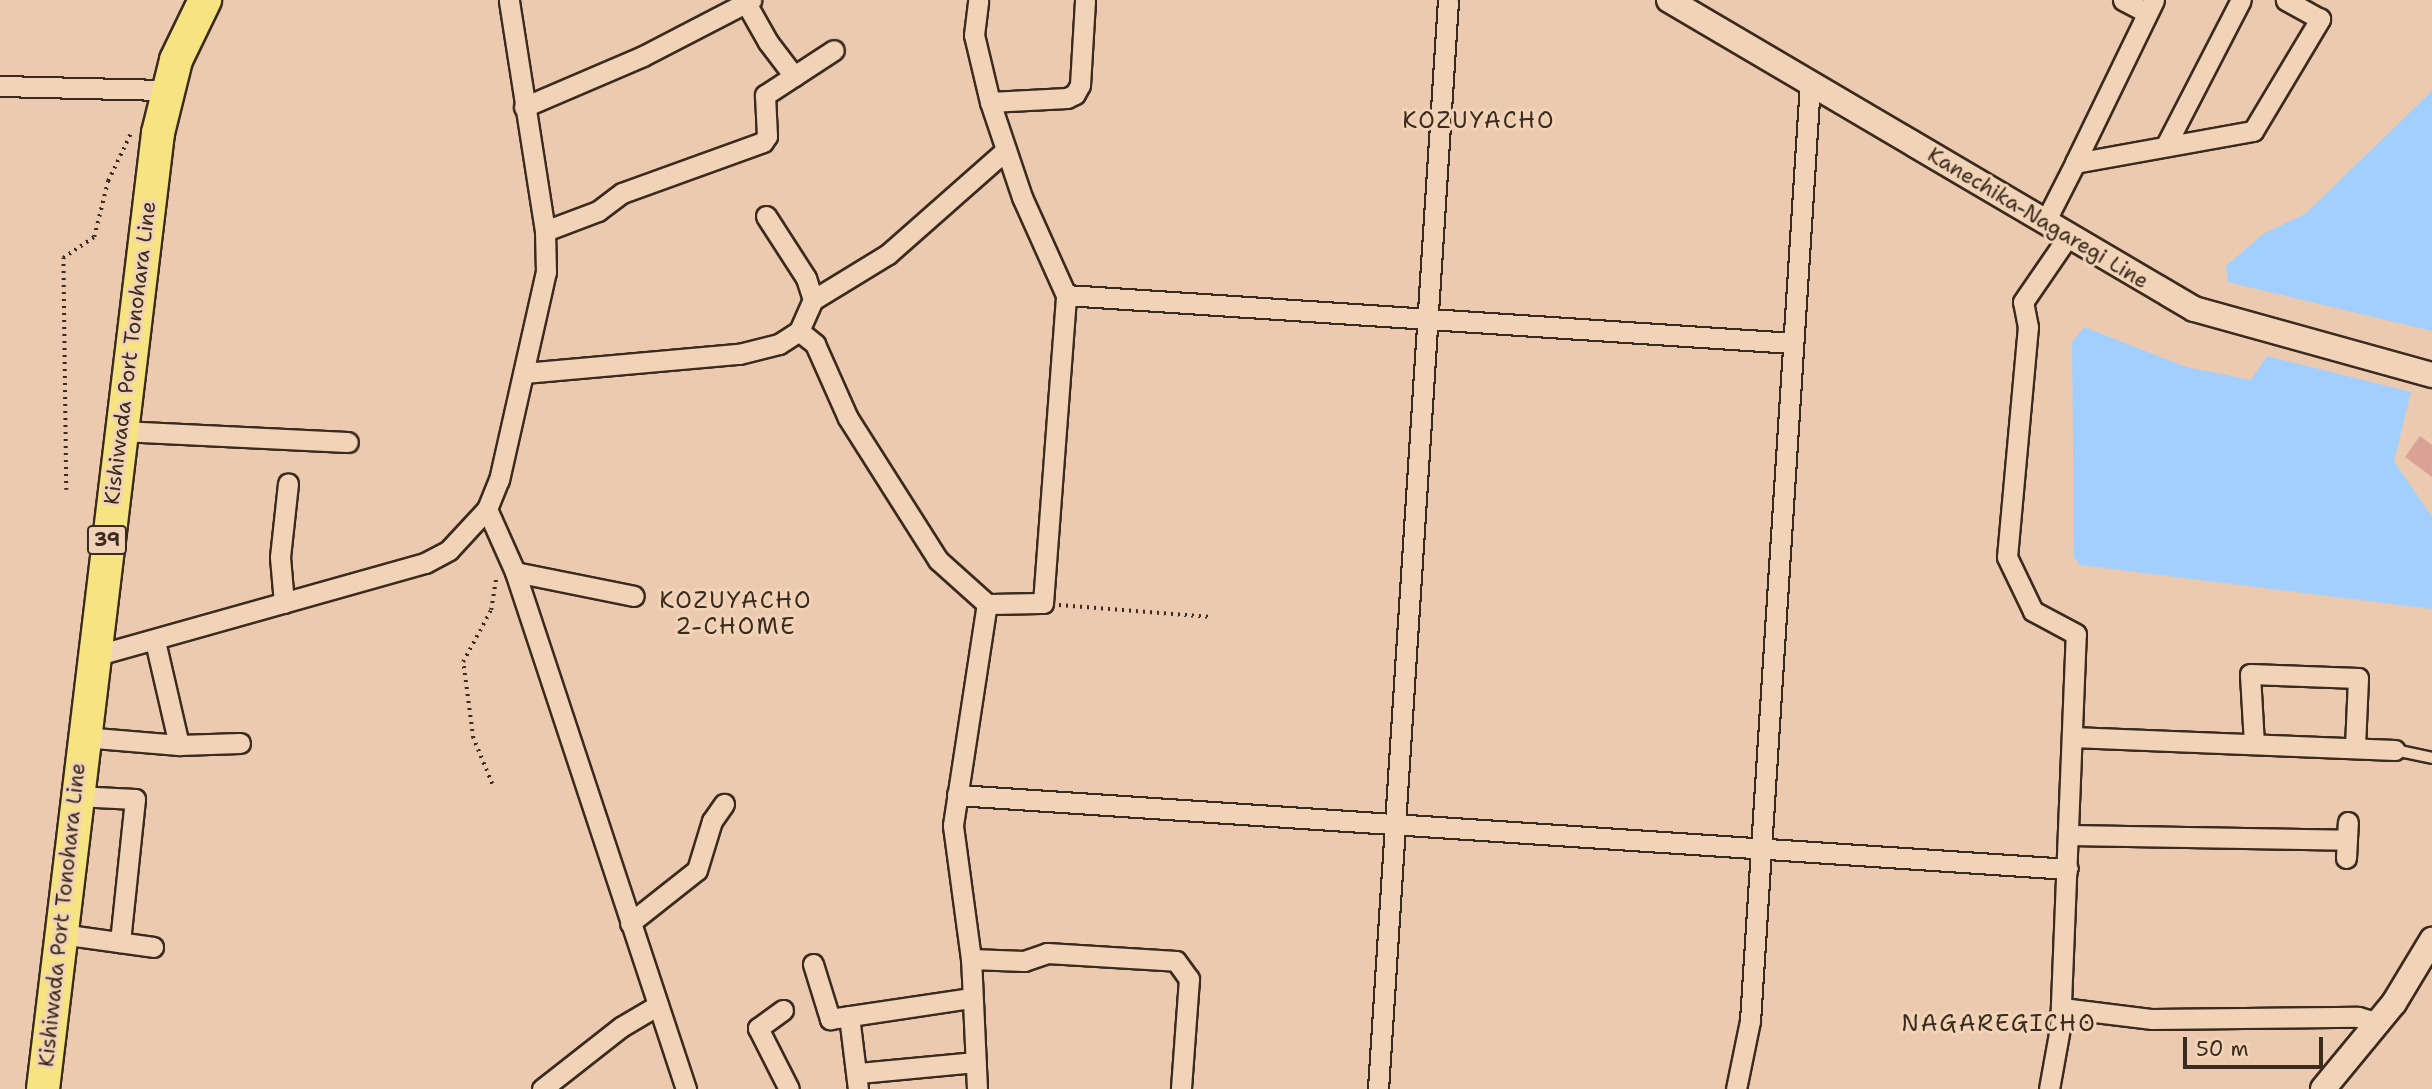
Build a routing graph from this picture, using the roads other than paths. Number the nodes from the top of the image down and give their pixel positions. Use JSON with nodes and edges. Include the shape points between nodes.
{"nodes":[{"id":1,"x":205,"y":0,"type":"edge"},
{"id":2,"x":509,"y":0,"type":"edge"},
{"id":3,"x":978,"y":0,"type":"edge"},
{"id":4,"x":1085,"y":0,"type":"edge"},
{"id":5,"x":1448,"y":0,"type":"edge"},
{"id":6,"x":1669,"y":0,"type":"edge"},
{"id":7,"x":2123,"y":0,"type":"edge"},
{"id":8,"x":2241,"y":0,"type":"edge"},
{"id":9,"x":2286,"y":0,"type":"edge"},
{"id":10,"x":748,"y":1,"type":"edge"},
{"id":11,"x":2151,"y":7,"type":"edge"},
{"id":12,"x":834,"y":50,"type":"dead end"},
{"id":13,"x":794,"y":76,"type":"junction"},
{"id":14,"x":1810,"y":84,"type":"junction"},
{"id":15,"x":0,"y":86,"type":"edge"},
{"id":16,"x":167,"y":90,"type":"junction"},
{"id":17,"x":989,"y":102,"type":"junction"},
{"id":18,"x":524,"y":107,"type":"junction"},
{"id":19,"x":2166,"y":145,"type":"junction"},
{"id":20,"x":1006,"y":150,"type":"junction"},
{"id":21,"x":2075,"y":163,"type":"junction"},
{"id":22,"x":766,"y":216,"type":"dead end"},
{"id":23,"x":2045,"y":222,"type":"junction"},
{"id":24,"x":545,"y":230,"type":"junction"},
{"id":25,"x":2067,"y":238,"type":"junction"},
{"id":26,"x":1066,"y":295,"type":"junction"},
{"id":27,"x":813,"y":300,"type":"junction"},
{"id":28,"x":1428,"y":323,"type":"junction"},
{"id":29,"x":799,"y":331,"type":"junction"},
{"id":30,"x":1793,"y":344,"type":"junction"},
{"id":31,"x":524,"y":373,"type":"junction"},
{"id":32,"x":2432,"y":375,"type":"edge"},
{"id":33,"x":120,"y":431,"type":"junction"},
{"id":34,"x":348,"y":442,"type":"dead end"},
{"id":35,"x":288,"y":483,"type":"dead end"},
{"id":36,"x":487,"y":509,"type":"junction"},
{"id":37,"x":505,"y":573,"type":"junction"},
{"id":38,"x":634,"y":596,"type":"dead end"},
{"id":39,"x":284,"y":603,"type":"junction"},
{"id":40,"x":987,"y":604,"type":"junction"},
{"id":41,"x":155,"y":641,"type":"junction"},
{"id":42,"x":94,"y":656,"type":"junction"},
{"id":43,"x":83,"y":737,"type":"junction"},
{"id":44,"x":2072,"y":737,"type":"junction"},
{"id":45,"x":240,"y":743,"type":"dead end"},
{"id":46,"x":2254,"y":744,"type":"junction"},
{"id":47,"x":179,"y":745,"type":"junction"},
{"id":48,"x":2356,"y":748,"type":"junction"},
{"id":49,"x":2395,"y":750,"type":"joint"},
{"id":50,"x":2432,"y":758,"type":"edge"},
{"id":51,"x":957,"y":795,"type":"junction"},
{"id":52,"x":76,"y":796,"type":"junction"},
{"id":53,"x":724,"y":804,"type":"dead end"},
{"id":54,"x":1396,"y":824,"type":"junction"},
{"id":55,"x":2069,"y":835,"type":"junction"},
{"id":56,"x":2347,"y":840,"type":"dead end"},
{"id":57,"x":1761,"y":849,"type":"junction"},
{"id":58,"x":2068,"y":869,"type":"junction"},
{"id":59,"x":630,"y":923,"type":"junction"},
{"id":60,"x":61,"y":934,"type":"junction"},
{"id":61,"x":2432,"y":940,"type":"edge"},
{"id":62,"x":120,"y":942,"type":"junction"},
{"id":63,"x":153,"y":947,"type":"dead end"},
{"id":64,"x":971,"y":958,"type":"junction"},
{"id":65,"x":813,"y":964,"type":"dead end"},
{"id":66,"x":971,"y":998,"type":"junction"},
{"id":67,"x":658,"y":1005,"type":"junction"},
{"id":68,"x":2062,"y":1008,"type":"junction"},
{"id":69,"x":783,"y":1010,"type":"dead end"},
{"id":70,"x":849,"y":1016,"type":"junction"},
{"id":71,"x":2379,"y":1023,"type":"junction"},
{"id":72,"x":975,"y":1062,"type":"junction"},
{"id":73,"x":858,"y":1081,"type":"edge"},
{"id":74,"x":43,"y":1089,"type":"edge"},
{"id":75,"x":542,"y":1089,"type":"edge"},
{"id":76,"x":686,"y":1089,"type":"edge"},
{"id":77,"x":789,"y":1089,"type":"edge"},
{"id":78,"x":977,"y":1089,"type":"edge"},
{"id":79,"x":1181,"y":1089,"type":"edge"},
{"id":80,"x":1378,"y":1089,"type":"edge"},
{"id":81,"x":1736,"y":1089,"type":"edge"},
{"id":82,"x":2049,"y":1089,"type":"edge"},
{"id":83,"x":2323,"y":1089,"type":"edge"}],
"edges":[{"from":1,"to":16,"type":"main road","name":"Kishiwada Port Tonohara Line","number":"39","via":[[185,37]]},
{"from":2,"to":18,"type":"street"},
{"from":3,"to":17,"type":"street","via":[[974,35]]},
{"from":4,"to":17,"type":"street","via":[[1080,85],[1075,94],[1067,99]]},
{"from":5,"to":28,"type":"street"},
{"from":6,"to":14,"type":"street","name":"Kanechika-Nagaregi Line"},
{"from":7,"to":11,"type":"street"},
{"from":8,"to":19,"type":"street"},
{"from":9,"to":19,"type":"street","via":[[2320,19],[2253,131]]},
{"from":10,"to":13,"type":"street","via":[[768,42]]},
{"from":10,"to":18,"type":"street","via":[[643,56]]},
{"from":11,"to":21,"type":"street"},
{"from":12,"to":13,"type":"street"},
{"from":13,"to":24,"type":"street","via":[[765,95],[767,136],[763,142],[622,193],[598,211]]},
{"from":14,"to":23,"type":"street","name":"Kanechika-Nagaregi Line"},
{"from":14,"to":30,"type":"street"},
{"from":15,"to":16,"type":"street"},
{"from":16,"to":33,"type":"main road","name":"Kishiwada Port Tonohara Line","number":"39"},
{"from":17,"to":20,"type":"street"},
{"from":18,"to":24,"type":"street"},
{"from":19,"to":21,"type":"street"},
{"from":20,"to":26,"type":"street"},
{"from":20,"to":27,"type":"street","via":[[888,254]]},
{"from":21,"to":23,"type":"street"},
{"from":22,"to":27,"type":"street","via":[[806,278]]},
{"from":23,"to":25,"type":"street","name":"Kanechika-Nagaregi Line"},
{"from":24,"to":31,"type":"street","via":[[546,272]]},
{"from":25,"to":32,"type":"street","name":"Kanechika-Nagaregi Line","via":[[2194,309]]},
{"from":25,"to":44,"type":"street","via":[[2023,302],[2028,327],[2007,557],[2033,611],[2076,634]]},
{"from":26,"to":28,"type":"street"},
{"from":26,"to":40,"type":"street","via":[[1043,604]]},
{"from":27,"to":29,"type":"street"},
{"from":28,"to":30,"type":"street"},
{"from":28,"to":54,"type":"street"},
{"from":29,"to":31,"type":"street","via":[[779,345],[739,355]]},
{"from":29,"to":40,"type":"street","via":[[816,344],[848,418],[938,560]]},
{"from":30,"to":57,"type":"street"},
{"from":31,"to":36,"type":"street","via":[[499,480]]},
{"from":33,"to":34,"type":"street"},
{"from":33,"to":42,"type":"main road","name":"Kishiwada Port Tonohara Line","number":"39"},
{"from":35,"to":39,"type":"street","via":[[280,557]]},
{"from":36,"to":37,"type":"street"},
{"from":36,"to":39,"type":"street","via":[[449,550],[425,563]]},
{"from":37,"to":38,"type":"street"},
{"from":37,"to":59,"type":"street"},
{"from":39,"to":41,"type":"street"},
{"from":40,"to":51,"type":"street"},
{"from":41,"to":42,"type":"street"},
{"from":41,"to":47,"type":"street"},
{"from":42,"to":43,"type":"main road","name":"Kishiwada Port Tonohara Line","number":"39"},
{"from":43,"to":47,"type":"street"},
{"from":43,"to":52,"type":"main road","name":"Kishiwada Port Tonohara Line","number":"39"},
{"from":44,"to":46,"type":"street"},
{"from":44,"to":55,"type":"street"},
{"from":45,"to":47,"type":"street"},
{"from":46,"to":48,"type":"street"},
{"from":46,"to":48,"type":"street","via":[[2250,674],[2358,678]]},
{"from":48,"to":49,"type":"street"},
{"from":49,"to":50,"type":"lane"},
{"from":51,"to":54,"type":"street"},
{"from":51,"to":64,"type":"street","via":[[953,825]]},
{"from":52,"to":60,"type":"main road","name":"Kishiwada Port Tonohara Line","number":"39"},
{"from":52,"to":62,"type":"street","via":[[135,799]]},
{"from":53,"to":59,"type":"street","via":[[712,821],[697,870]]},
{"from":54,"to":57,"type":"street"},
{"from":54,"to":80,"type":"street"},
{"from":55,"to":56,"type":"street"},
{"from":55,"to":58,"type":"street"},
{"from":57,"to":58,"type":"street"},
{"from":57,"to":81,"type":"street","via":[[1750,1021]]},
{"from":58,"to":68,"type":"street"},
{"from":59,"to":67,"type":"street"},
{"from":60,"to":62,"type":"street"},
{"from":60,"to":74,"type":"main road","name":"Kishiwada Port Tonohara Line","number":"39"},
{"from":61,"to":71,"type":"street"},
{"from":62,"to":63,"type":"street"},
{"from":64,"to":66,"type":"street"},
{"from":64,"to":79,"type":"street","via":[[1024,961],[1047,953],[1176,961],[1189,979]]},
{"from":65,"to":70,"type":"street","via":[[831,1019]]},
{"from":66,"to":70,"type":"street"},
{"from":66,"to":72,"type":"street"},
{"from":67,"to":75,"type":"street","via":[[621,1027]]},
{"from":67,"to":76,"type":"street"},
{"from":68,"to":71,"type":"street","via":[[2152,1019],[2358,1017]]},
{"from":68,"to":82,"type":"street"},
{"from":69,"to":77,"type":"street","via":[[758,1028]]},
{"from":70,"to":73,"type":"street"},
{"from":71,"to":83,"type":"street"},
{"from":72,"to":73,"type":"street"},
{"from":72,"to":78,"type":"street"}]}
